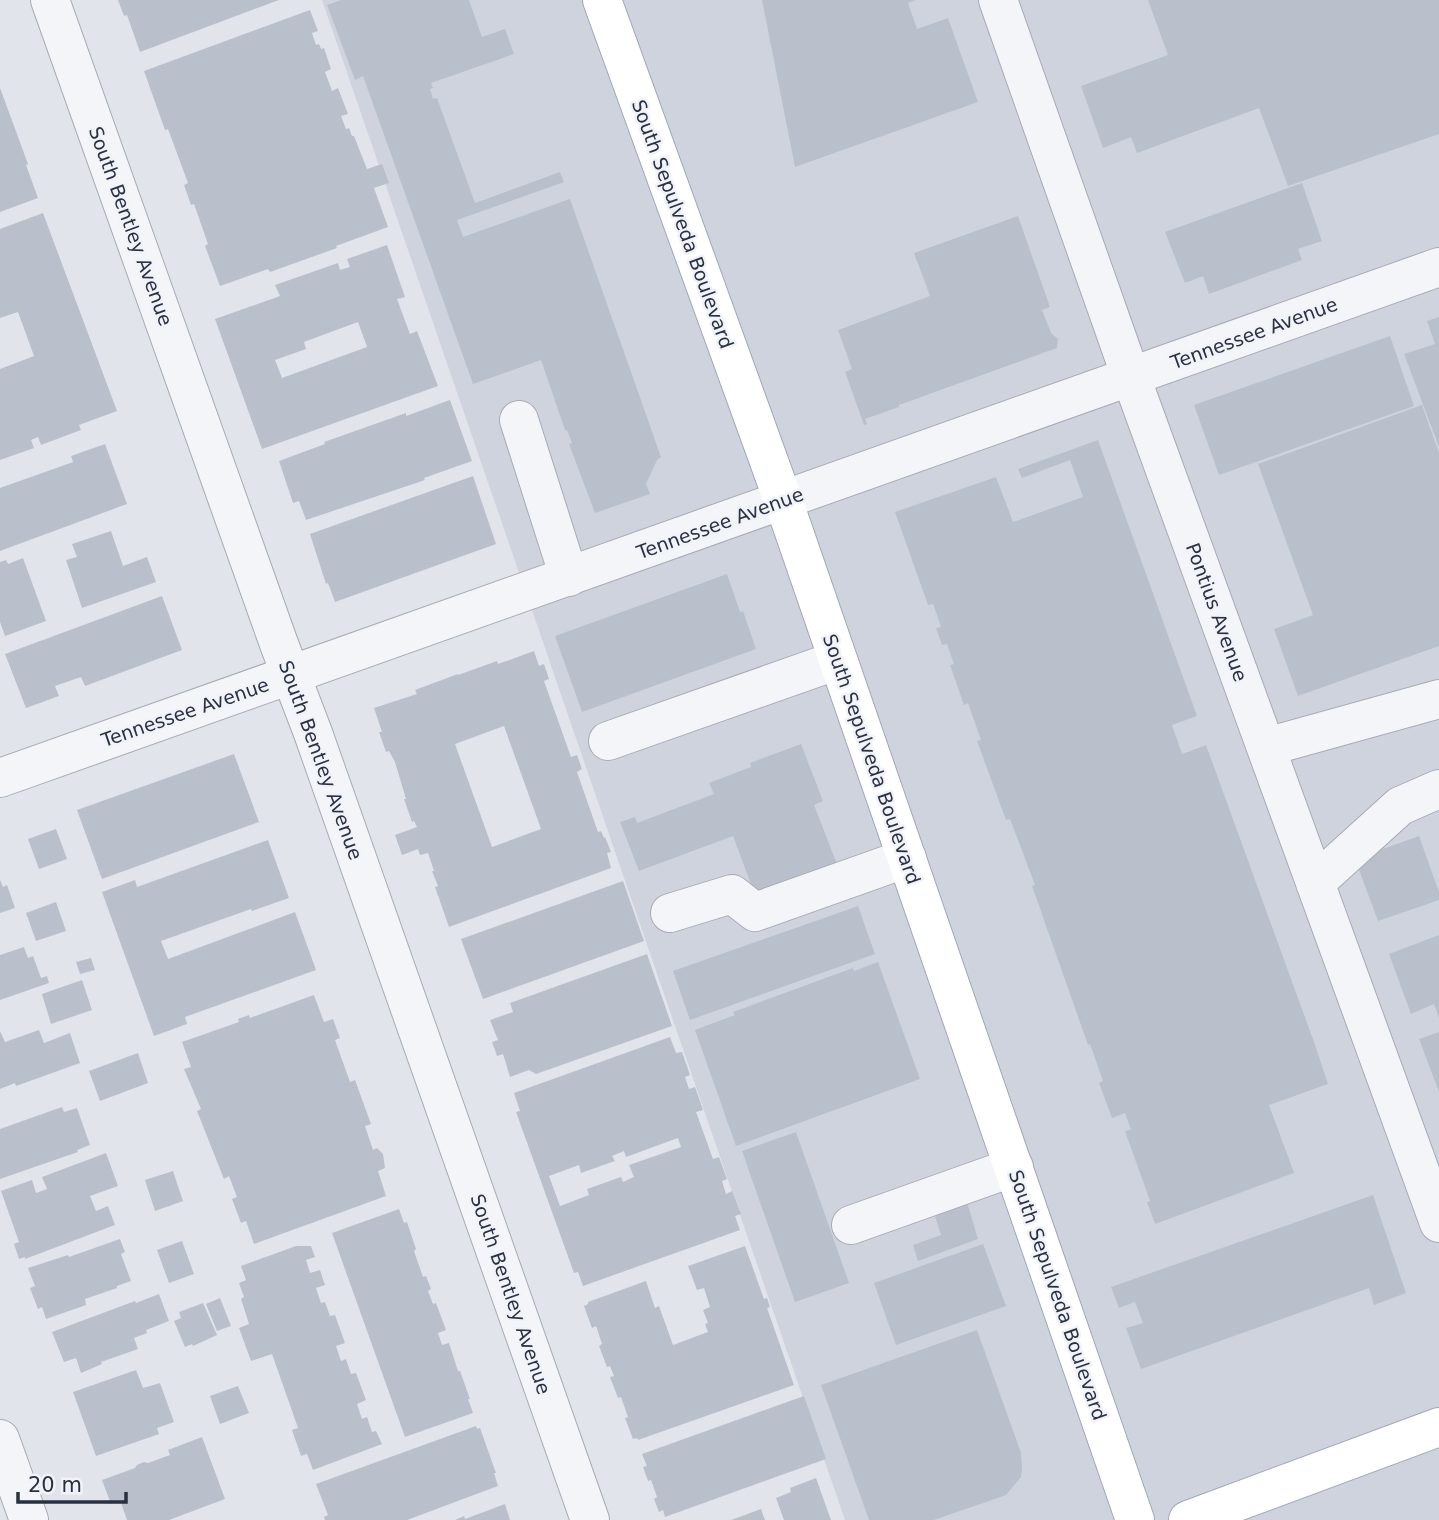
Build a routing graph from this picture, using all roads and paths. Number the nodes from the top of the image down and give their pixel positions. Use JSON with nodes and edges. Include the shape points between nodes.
{"nodes":[{"id":1,"x":50,"y":0,"type":"edge"},
{"id":2,"x":602,"y":0,"type":"edge"},
{"id":3,"x":998,"y":0,"type":"edge"},
{"id":4,"x":1439,"y":267,"type":"edge"},
{"id":5,"x":1131,"y":377,"type":"junction"},
{"id":6,"x":519,"y":420,"type":"dead end"},
{"id":7,"x":783,"y":500,"type":"junction"},
{"id":8,"x":569,"y":577,"type":"junction"},
{"id":9,"x":838,"y":660,"type":"junction"},
{"id":10,"x":290,"y":675,"type":"junction"},
{"id":11,"x":1439,"y":699,"type":"edge"},
{"id":12,"x":608,"y":741,"type":"dead end"},
{"id":13,"x":1266,"y":747,"type":"junction"},
{"id":14,"x":0,"y":778,"type":"edge"},
{"id":15,"x":1439,"y":789,"type":"edge"},
{"id":16,"x":907,"y":858,"type":"junction"},
{"id":17,"x":1315,"y":883,"type":"junction"},
{"id":18,"x":670,"y":913,"type":"dead end"},
{"id":19,"x":1014,"y":1167,"type":"junction"},
{"id":20,"x":1439,"y":1223,"type":"edge"},
{"id":21,"x":851,"y":1224,"type":"dead end"},
{"id":22,"x":1439,"y":1427,"type":"edge"},
{"id":23,"x":0,"y":1439,"type":"edge"},
{"id":24,"x":29,"y":1520,"type":"edge"},
{"id":25,"x":590,"y":1520,"type":"edge"},
{"id":26,"x":1135,"y":1520,"type":"edge"},
{"id":27,"x":1188,"y":1520,"type":"edge"}],
"edges":[{"from":1,"to":10,"type":"street","name":"South Bentley Avenue"},
{"from":2,"to":7,"type":"main road","name":"South Sepulveda Boulevard"},
{"from":3,"to":5,"type":"street","name":"Pontius Avenue"},
{"from":4,"to":5,"type":"street","name":"Tennessee Avenue"},
{"from":5,"to":7,"type":"street","name":"Tennessee Avenue"},
{"from":5,"to":13,"type":"street","name":"Pontius Avenue"},
{"from":6,"to":8,"type":"street"},
{"from":7,"to":8,"type":"street","name":"Tennessee Avenue"},
{"from":7,"to":9,"type":"main road","name":"South Sepulveda Boulevard"},
{"from":8,"to":10,"type":"street","name":"Tennessee Avenue"},
{"from":9,"to":12,"type":"street"},
{"from":9,"to":16,"type":"main road","name":"South Sepulveda Boulevard"},
{"from":10,"to":14,"type":"street","name":"Tennessee Avenue"},
{"from":10,"to":25,"type":"street","name":"South Bentley Avenue"},
{"from":11,"to":13,"type":"street"},
{"from":13,"to":17,"type":"street","name":"Pontius Avenue"},
{"from":15,"to":17,"type":"street","via":[[1400,806]]},
{"from":16,"to":18,"type":"street","via":[[755,912],[732,894]]},
{"from":16,"to":19,"type":"main road","name":"South Sepulveda Boulevard"},
{"from":17,"to":20,"type":"street","name":"Pontius Avenue"},
{"from":19,"to":21,"type":"street"},
{"from":19,"to":26,"type":"main road","name":"South Sepulveda Boulevard"},
{"from":22,"to":27,"type":"main road"},
{"from":23,"to":24,"type":"street"}]}
